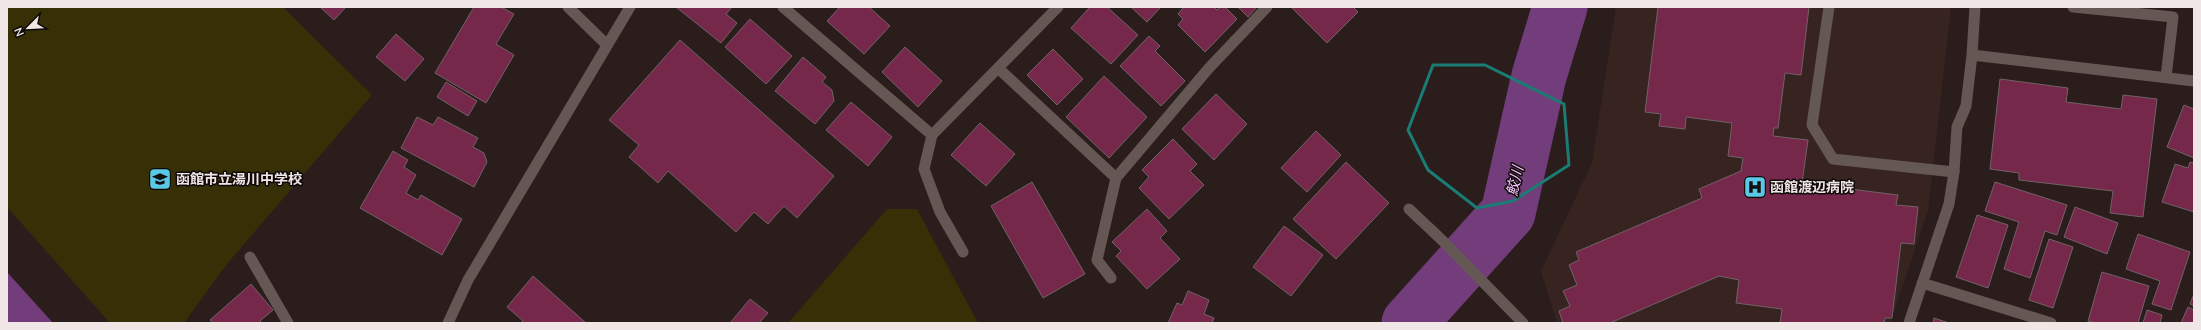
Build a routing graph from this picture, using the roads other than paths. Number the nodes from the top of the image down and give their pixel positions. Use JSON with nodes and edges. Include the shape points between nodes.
{"nodes":[{"id":1,"x":568,"y":7,"type":"edge"},
{"id":2,"x":630,"y":7,"type":"edge"},
{"id":3,"x":783,"y":7,"type":"edge"},
{"id":4,"x":1058,"y":7,"type":"edge"},
{"id":5,"x":1267,"y":7,"type":"edge"},
{"id":6,"x":1829,"y":7,"type":"edge"},
{"id":7,"x":1975,"y":7,"type":"edge"},
{"id":8,"x":2073,"y":7,"type":"edge"},
{"id":9,"x":2173,"y":12,"type":"edge"},
{"id":10,"x":607,"y":45,"type":"junction"},
{"id":11,"x":1972,"y":55,"type":"junction"},
{"id":12,"x":998,"y":68,"type":"junction"},
{"id":13,"x":2166,"y":77,"type":"junction"},
{"id":14,"x":2194,"y":81,"type":"edge"},
{"id":15,"x":932,"y":135,"type":"junction"},
{"id":16,"x":1954,"y":172,"type":"junction"},
{"id":17,"x":1116,"y":178,"type":"junction"},
{"id":18,"x":1409,"y":209,"type":"dead end"},
{"id":19,"x":963,"y":252,"type":"dead end"},
{"id":20,"x":250,"y":257,"type":"dead end"},
{"id":21,"x":1111,"y":278,"type":"dead end"},
{"id":22,"x":1922,"y":283,"type":"junction"},
{"id":23,"x":288,"y":323,"type":"edge"},
{"id":24,"x":448,"y":323,"type":"edge"},
{"id":25,"x":1523,"y":323,"type":"edge"},
{"id":26,"x":1909,"y":323,"type":"edge"},
{"id":27,"x":2051,"y":323,"type":"edge"}],
"edges":[{"from":1,"to":10,"type":"street"},
{"from":2,"to":10,"type":"street"},
{"from":3,"to":15,"type":"street"},
{"from":4,"to":12,"type":"street"},
{"from":5,"to":17,"type":"street","via":[[1209,68]]},
{"from":6,"to":16,"type":"street","via":[[1812,125],[1833,160]]},
{"from":7,"to":11,"type":"street"},
{"from":8,"to":9,"type":"street"},
{"from":9,"to":13,"type":"street"},
{"from":10,"to":24,"type":"street","via":[[468,280]]},
{"from":11,"to":13,"type":"street"},
{"from":11,"to":16,"type":"street","via":[[1966,106],[1958,127]]},
{"from":12,"to":15,"type":"street"},
{"from":12,"to":17,"type":"street"},
{"from":13,"to":14,"type":"street"},
{"from":15,"to":19,"type":"street","via":[[924,170],[940,212]]},
{"from":16,"to":22,"type":"street","via":[[1949,204]]},
{"from":17,"to":21,"type":"street","via":[[1097,260]]},
{"from":18,"to":25,"type":"street"},
{"from":20,"to":23,"type":"street"},
{"from":22,"to":26,"type":"street"},
{"from":22,"to":27,"type":"street"}]}
